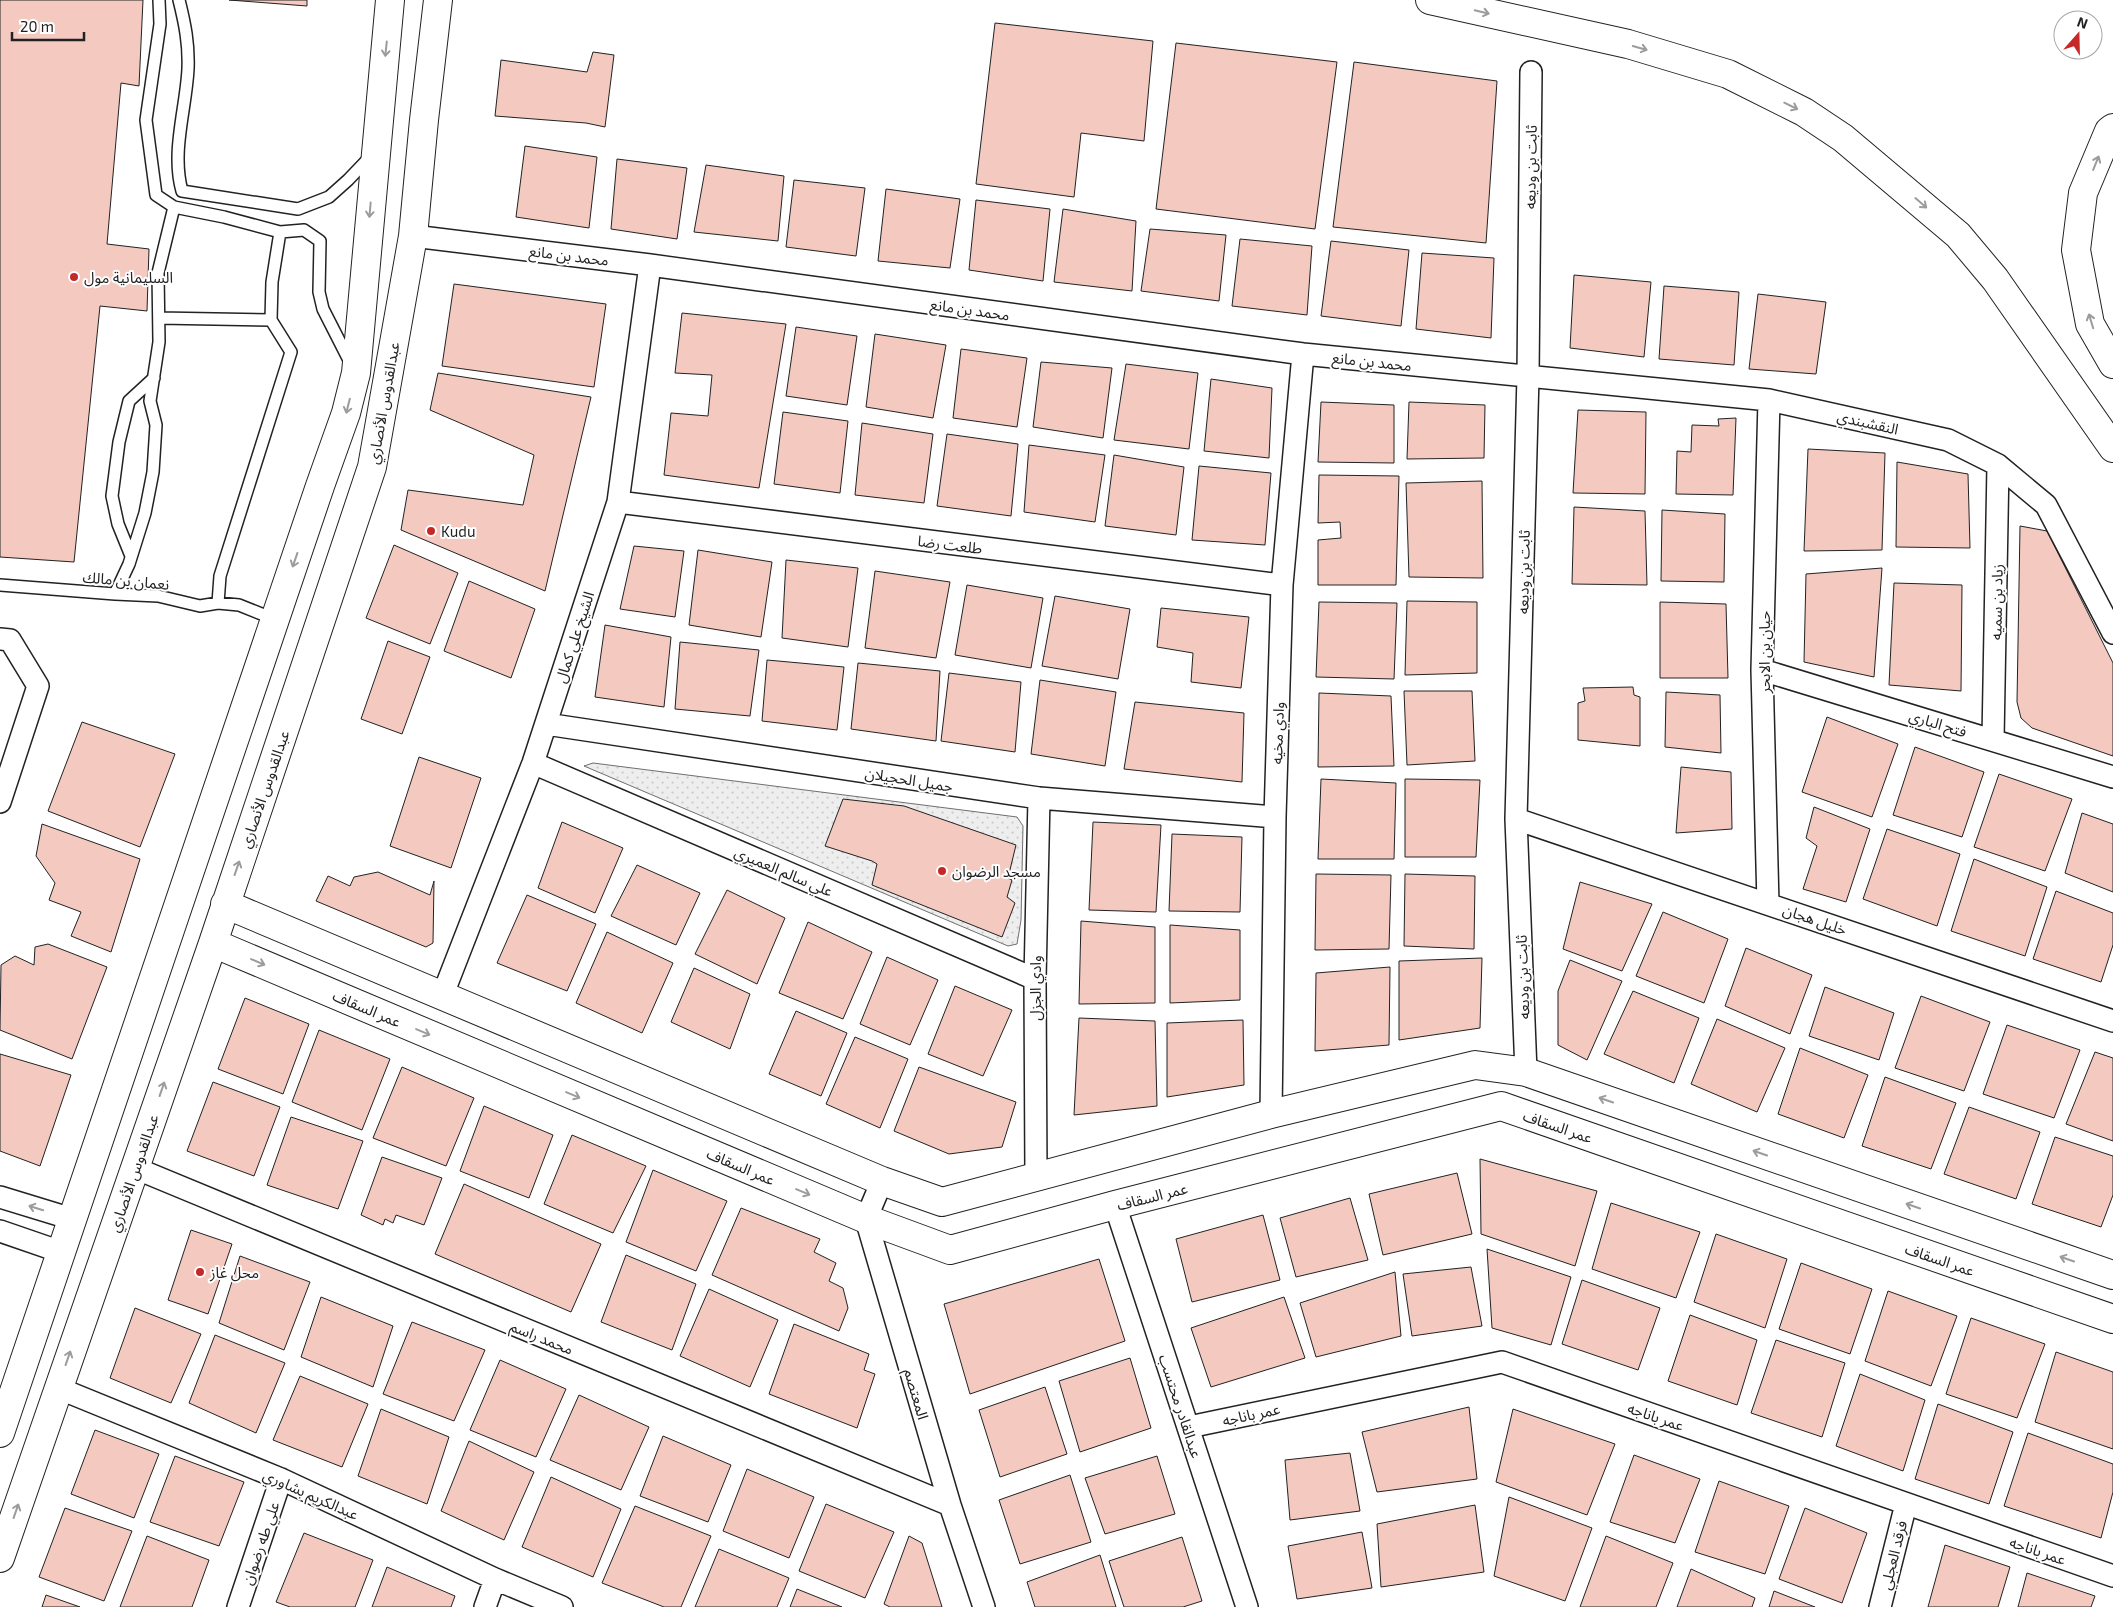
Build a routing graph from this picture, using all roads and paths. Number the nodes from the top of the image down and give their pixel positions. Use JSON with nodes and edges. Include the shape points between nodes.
{"nodes":[{"id":1,"x":159,"y":0,"type":"edge"},
{"id":2,"x":179,"y":0,"type":"edge"},
{"id":3,"x":390,"y":0,"type":"edge"},
{"id":4,"x":438,"y":0,"type":"edge"},
{"id":5,"x":1432,"y":0,"type":"edge"},
{"id":6,"x":1531,"y":72,"type":"dead end"},
{"id":7,"x":2113,"y":128,"type":"edge"},
{"id":8,"x":376,"y":151,"type":"junction"},
{"id":9,"x":174,"y":207,"type":"junction"},
{"id":10,"x":280,"y":232,"type":"junction"},
{"id":11,"x":413,"y":236,"type":"junction"},
{"id":12,"x":650,"y":265,"type":"junction"},
{"id":13,"x":159,"y":318,"type":"junction"},
{"id":14,"x":271,"y":320,"type":"junction"},
{"id":15,"x":1303,"y":354,"type":"junction"},
{"id":16,"x":2113,"y":364,"type":"edge"},
{"id":17,"x":356,"y":373,"type":"junction"},
{"id":18,"x":1528,"y":376,"type":"junction"},
{"id":19,"x":154,"y":378,"type":"junction"},
{"id":20,"x":1769,"y":400,"type":"junction"},
{"id":21,"x":2113,"y":448,"type":"edge"},
{"id":22,"x":1998,"y":465,"type":"junction"},
{"id":23,"x":618,"y":502,"type":"junction"},
{"id":24,"x":131,"y":556,"type":"junction"},
{"id":25,"x":0,"y":585,"type":"edge"},
{"id":26,"x":1282,"y":585,"type":"junction"},
{"id":27,"x":115,"y":594,"type":"junction"},
{"id":28,"x":218,"y":603,"type":"junction"},
{"id":29,"x":276,"y":616,"type":"junction"},
{"id":30,"x":2113,"y":633,"type":"edge"},
{"id":31,"x":0,"y":639,"type":"edge"},
{"id":32,"x":1762,"y":670,"type":"junction"},
{"id":33,"x":546,"y":724,"type":"junction"},
{"id":34,"x":1993,"y":739,"type":"junction"},
{"id":35,"x":533,"y":763,"type":"junction"},
{"id":36,"x":2113,"y":777,"type":"edge"},
{"id":37,"x":1039,"y":798,"type":"junction"},
{"id":38,"x":0,"y":802,"type":"edge"},
{"id":39,"x":1275,"y":817,"type":"junction"},
{"id":40,"x":1516,"y":819,"type":"junction"},
{"id":41,"x":225,"y":904,"type":"junction"},
{"id":42,"x":1768,"y":904,"type":"junction"},
{"id":43,"x":213,"y":943,"type":"junction"},
{"id":44,"x":1035,"y":979,"type":"junction"},
{"id":45,"x":442,"y":994,"type":"junction"},
{"id":46,"x":2113,"y":1021,"type":"edge"},
{"id":47,"x":1526,"y":1072,"type":"junction"},
{"id":48,"x":1271,"y":1114,"type":"junction"},
{"id":49,"x":135,"y":1168,"type":"junction"},
{"id":50,"x":1036,"y":1178,"type":"junction"},
{"id":51,"x":882,"y":1181,"type":"junction"},
{"id":52,"x":0,"y":1197,"type":"edge"},
{"id":53,"x":1115,"y":1205,"type":"junction"},
{"id":54,"x":72,"y":1219,"type":"junction"},
{"id":55,"x":866,"y":1219,"type":"junction"},
{"id":56,"x":0,"y":1231,"type":"edge"},
{"id":57,"x":61,"y":1252,"type":"junction"},
{"id":58,"x":2113,"y":1275,"type":"edge"},
{"id":59,"x":2113,"y":1319,"type":"edge"},
{"id":60,"x":58,"y":1388,"type":"junction"},
{"id":61,"x":1188,"y":1427,"type":"junction"},
{"id":62,"x":0,"y":1433,"type":"edge"},
{"id":63,"x":281,"y":1479,"type":"junction"},
{"id":64,"x":1906,"y":1504,"type":"junction"},
{"id":65,"x":950,"y":1505,"type":"junction"},
{"id":66,"x":0,"y":1558,"type":"edge"},
{"id":67,"x":2113,"y":1576,"type":"edge"},
{"id":68,"x":495,"y":1579,"type":"junction"},
{"id":69,"x":238,"y":1607,"type":"edge"},
{"id":70,"x":485,"y":1607,"type":"edge"},
{"id":71,"x":562,"y":1607,"type":"edge"},
{"id":72,"x":984,"y":1607,"type":"edge"},
{"id":73,"x":1248,"y":1607,"type":"edge"},
{"id":74,"x":1880,"y":1607,"type":"edge"}],
"edges":[{"from":1,"to":9,"type":"lane","via":[[160,24],[146,120],[156,195]]},
{"from":2,"to":8,"type":"lane","via":[[188,33],[188,70],[177,175],[182,191],[298,209],[329,197]]},
{"from":3,"to":8,"type":"main road","one_way":true},
{"from":4,"to":11,"type":"main road","name":"عبدالقدوس الأنصاري"},
{"from":5,"to":21,"type":"main road","one_way":true,"via":[[1628,44],[1728,74],[1804,112],[1843,138],[1958,235],[1995,279]]},
{"from":6,"to":18,"type":"street","name":"ثابت بن وديعه"},
{"from":16,"to":7,"type":"main road","one_way":true,"via":[[2090,324],[2076,250],[2084,193]]},
{"from":8,"to":17,"type":"main road","one_way":true},
{"from":9,"to":10,"type":"lane"},
{"from":9,"to":13,"type":"lane","via":[[158,273]]},
{"from":10,"to":14,"type":"lane","via":[[272,282]]},
{"from":10,"to":17,"type":"lane","via":[[304,230],[320,241],[319,292],[324,309]]},
{"from":11,"to":12,"type":"street","name":"محمد بن مانع"},
{"from":41,"to":11,"type":"main road","name":"عبدالقدوس الأنصاري","one_way":true,"via":[[372,467]]},
{"from":12,"to":15,"type":"street","name":"محمد بن مانع"},
{"from":12,"to":23,"type":"street","name":"الشيخ علي كمال"},
{"from":13,"to":14,"type":"lane"},
{"from":13,"to":19,"type":"lane"},
{"from":14,"to":28,"type":"lane","via":[[291,352],[220,576]]},
{"from":15,"to":18,"type":"street","name":"محمد بن مانع"},
{"from":15,"to":26,"type":"street","name":"وادي مخيه"},
{"from":17,"to":29,"type":"main road","one_way":true,"via":[[346,413]]},
{"from":18,"to":20,"type":"street","name":"النقشبندي"},
{"from":18,"to":40,"type":"street","name":"ثابت بن وديعه"},
{"from":19,"to":24,"type":"lane","via":[[150,401],[156,424],[153,472],[145,513]]},
{"from":19,"to":24,"type":"lane","via":[[129,401],[119,442],[112,496],[118,524]]},
{"from":20,"to":22,"type":"street","name":"النقشبندي","via":[[1948,440]]},
{"from":20,"to":32,"type":"street","name":"حيان بن الابحر"},
{"from":22,"to":30,"type":"street","name":"النقشبندي","via":[[2046,505]]},
{"from":22,"to":34,"type":"street","name":"زياد بن سميه"},
{"from":23,"to":26,"type":"street","name":"طلعت رضا"},
{"from":23,"to":33,"type":"street","name":"الشيخ علي كمال"},
{"from":24,"to":27,"type":"lane"},
{"from":25,"to":27,"type":"lane","name":"نعمان بن مالك"},
{"from":26,"to":39,"type":"street","name":"وادي مخيه"},
{"from":27,"to":28,"type":"lane","name":"نعمان بن مالك","via":[[158,596],[200,606]]},
{"from":28,"to":29,"type":"lane","name":"نعمان بن مالك","via":[[239,605]]},
{"from":29,"to":54,"type":"main road"},
{"from":31,"to":38,"type":"street","via":[[10,640],[38,686]]},
{"from":32,"to":34,"type":"street","name":"فتح الباري"},
{"from":32,"to":42,"type":"street","name":"حيان بن الابحر"},
{"from":33,"to":35,"type":"street","name":"الشيخ علي كمال"},
{"from":33,"to":37,"type":"street","name":"جميل الحجيلان"},
{"from":34,"to":36,"type":"street","name":"فتح الباري"},
{"from":35,"to":44,"type":"street","name":"علي سالم العميري"},
{"from":35,"to":45,"type":"street","name":"الشيخ علي كمال"},
{"from":37,"to":39,"type":"street","name":"جميل الحجيلان"},
{"from":37,"to":44,"type":"street","name":"وادي الجزل"},
{"from":39,"to":48,"type":"street","name":"وادي مخيه"},
{"from":40,"to":42,"type":"street","name":"خليل هجان"},
{"from":40,"to":47,"type":"street","name":"ثابت بن وديعه"},
{"from":41,"to":43,"type":"main road","name":"عبدالقدوس الأنصاري"},
{"from":41,"to":45,"type":"main road"},
{"from":42,"to":46,"type":"street","name":"خليل هجان"},
{"from":49,"to":43,"type":"main road","name":"عبدالقدوس الأنصاري","one_way":true},
{"from":43,"to":55,"type":"main road","name":"عمر السقاف","one_way":true},
{"from":44,"to":50,"type":"street","name":"وادي الجزل"},
{"from":45,"to":51,"type":"main road"},
{"from":47,"to":48,"type":"main road","via":[[1475,1065]]},
{"from":58,"to":47,"type":"main road","one_way":true},
{"from":48,"to":50,"type":"main road"},
{"from":60,"to":49,"type":"main road","name":"عبدالقدوس الأنصاري","one_way":true},
{"from":49,"to":65,"type":"street","name":"محمد راسم"},
{"from":50,"to":51,"type":"main road","via":[[942,1202]]},
{"from":51,"to":55,"type":"street"},
{"from":54,"to":52,"type":"street","one_way":true},
{"from":53,"to":55,"type":"main road","name":"عمر السقاف","via":[[950,1250]]},
{"from":53,"to":59,"type":"main road","name":"عمر السقاف","via":[[1501,1106]]},
{"from":53,"to":61,"type":"street","name":"عبدالقادر محتسب"},
{"from":54,"to":57,"type":"main road"},
{"from":55,"to":65,"type":"street","name":"المعتصم"},
{"from":56,"to":57,"type":"street"},
{"from":57,"to":62,"type":"main road"},
{"from":60,"to":63,"type":"street","name":"عبدالكريم بشاوري"},
{"from":66,"to":60,"type":"main road","name":"عبدالقدوس الأنصاري","one_way":true},
{"from":61,"to":64,"type":"street","name":"عمر باناجه","via":[[1502,1362]]},
{"from":61,"to":73,"type":"street","name":"عبدالقادر محتسب"},
{"from":63,"to":68,"type":"street","name":"عبدالكريم بشاوري"},
{"from":63,"to":69,"type":"street","name":"علي طه رضوان"},
{"from":64,"to":67,"type":"street","name":"عمر باناجه"},
{"from":64,"to":74,"type":"street","name":"فرقد العجلي"},
{"from":65,"to":72,"type":"street","name":"المعتصم"},
{"from":68,"to":70,"type":"street"},
{"from":68,"to":71,"type":"street","name":"عبدالكريم بشاوري"}]}
